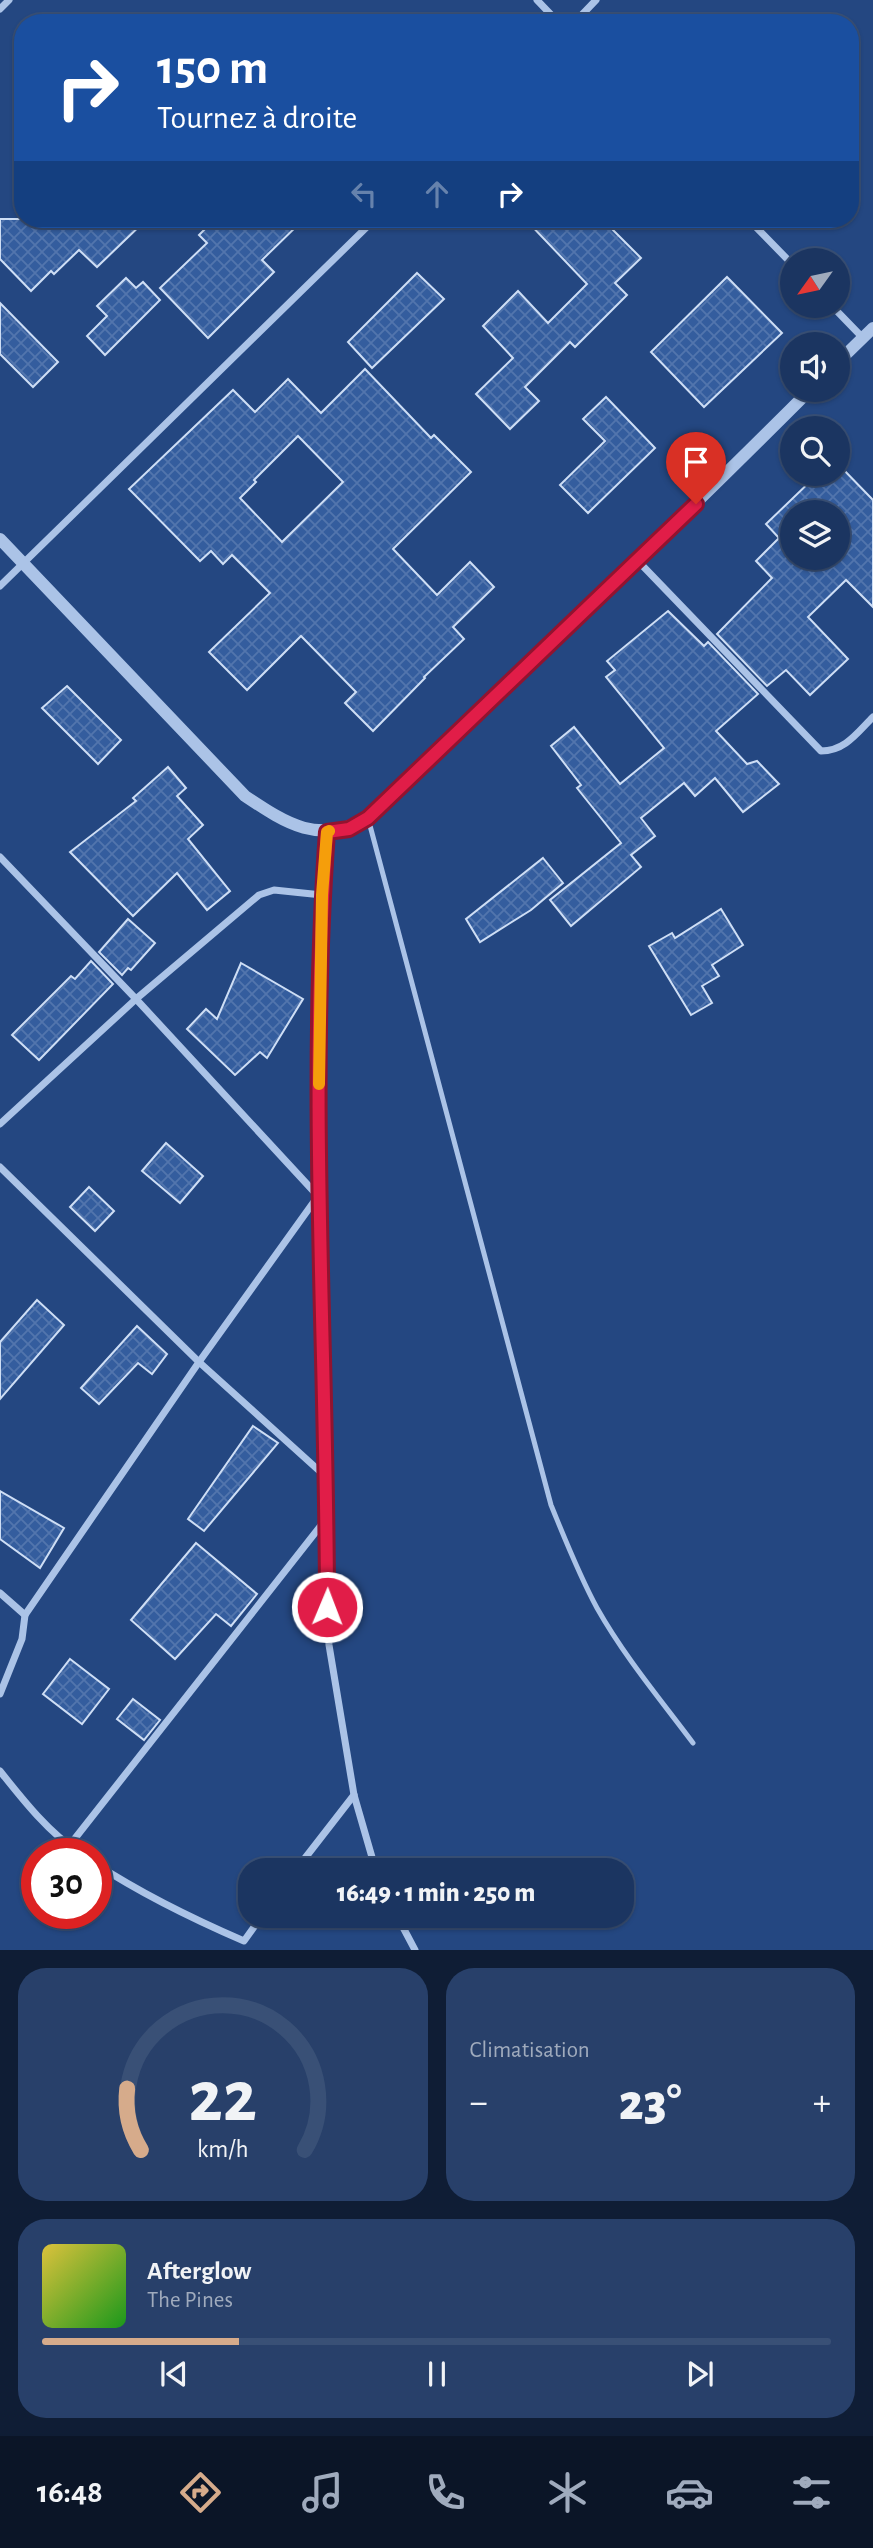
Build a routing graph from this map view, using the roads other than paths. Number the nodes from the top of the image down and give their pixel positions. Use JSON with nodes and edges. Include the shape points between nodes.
{"nodes":[{"id":1,"x":9,"y":0,"type":"edge"},
{"id":2,"x":537,"y":0,"type":"edge"},
{"id":3,"x":597,"y":0,"type":"edge"},
{"id":4,"x":0,"y":9,"type":"edge"},
{"id":5,"x":550,"y":14,"type":"edge"},
{"id":6,"x":583,"y":14,"type":"edge"},
{"id":7,"x":366,"y":228,"type":"edge"},
{"id":8,"x":757,"y":228,"type":"edge"},
{"id":9,"x":780,"y":252,"type":"edge"},
{"id":10,"x":844,"y":318,"type":"edge"},
{"id":11,"x":873,"y":328,"type":"edge"},
{"id":12,"x":863,"y":338,"type":"junction"},
{"id":13,"x":850,"y":350,"type":"edge"},
{"id":14,"x":798,"y":402,"type":"edge"},
{"id":15,"x":0,"y":539,"type":"edge"},
{"id":16,"x":638,"y":561,"type":"junction"},
{"id":17,"x":23,"y":563,"type":"junction"},
{"id":18,"x":0,"y":586,"type":"edge"},
{"id":19,"x":873,"y":716,"type":"edge"},
{"id":20,"x":368,"y":818,"type":"junction"},
{"id":21,"x":327,"y":832,"type":"junction"},
{"id":22,"x":0,"y":857,"type":"edge"},
{"id":23,"x":322,"y":895,"type":"junction"},
{"id":24,"x":136,"y":999,"type":"junction"},
{"id":25,"x":0,"y":1124,"type":"edge"},
{"id":26,"x":0,"y":1167,"type":"edge"},
{"id":27,"x":318,"y":1196,"type":"junction"},
{"id":28,"x":199,"y":1362,"type":"junction"},
{"id":29,"x":325,"y":1476,"type":"junction"},
{"id":30,"x":326,"y":1519,"type":"junction"},
{"id":31,"x":0,"y":1593,"type":"edge"},
{"id":32,"x":25,"y":1615,"type":"junction"},
{"id":33,"x":0,"y":1694,"type":"edge"},
{"id":34,"x":693,"y":1743,"type":"dead end"},
{"id":35,"x":0,"y":1771,"type":"edge"},
{"id":36,"x":354,"y":1795,"type":"junction"},
{"id":37,"x":61,"y":1838,"type":"edge"},
{"id":38,"x":75,"y":1838,"type":"edge"},
{"id":39,"x":305,"y":1858,"type":"edge"},
{"id":40,"x":372,"y":1858,"type":"edge"},
{"id":41,"x":112,"y":1875,"type":"edge"},
{"id":42,"x":253,"y":1928,"type":"edge"},
{"id":43,"x":403,"y":1928,"type":"edge"},
{"id":44,"x":415,"y":1950,"type":"edge"}],
"edges":[{"from":1,"to":4,"type":"street"},
{"from":2,"to":5,"type":"street"},
{"from":3,"to":6,"type":"street"},
{"from":7,"to":17,"type":"street"},
{"from":8,"to":9,"type":"street"},
{"from":10,"to":12,"type":"street"},
{"from":11,"to":12,"type":"street"},
{"from":12,"to":13,"type":"street"},
{"from":14,"to":16,"type":"street"},
{"from":15,"to":17,"type":"street"},
{"from":16,"to":19,"type":"street","via":[[821,751],[844,746]]},
{"from":16,"to":20,"type":"street"},
{"from":17,"to":18,"type":"street"},
{"from":17,"to":21,"type":"street","via":[[245,796],[285,823]]},
{"from":20,"to":21,"type":"street","via":[[349,829]]},
{"from":20,"to":34,"type":"lane","via":[[551,1504],[597,1608]]},
{"from":21,"to":23,"type":"street"},
{"from":22,"to":24,"type":"street"},
{"from":23,"to":24,"type":"street","via":[[266,891]]},
{"from":23,"to":27,"type":"street"},
{"from":24,"to":25,"type":"street"},
{"from":24,"to":27,"type":"street"},
{"from":26,"to":28,"type":"street"},
{"from":27,"to":28,"type":"street"},
{"from":27,"to":29,"type":"street"},
{"from":28,"to":29,"type":"street"},
{"from":28,"to":32,"type":"street"},
{"from":29,"to":30,"type":"street"},
{"from":30,"to":36,"type":"street","via":[[330,1645]]},
{"from":30,"to":38,"type":"street"},
{"from":31,"to":32,"type":"street"},
{"from":32,"to":33,"type":"street","via":[[22,1639]]},
{"from":35,"to":37,"type":"street"},
{"from":36,"to":39,"type":"street"},
{"from":36,"to":40,"type":"street"},
{"from":41,"to":42,"type":"street","via":[[244,1941]]},
{"from":43,"to":44,"type":"street"}]}
